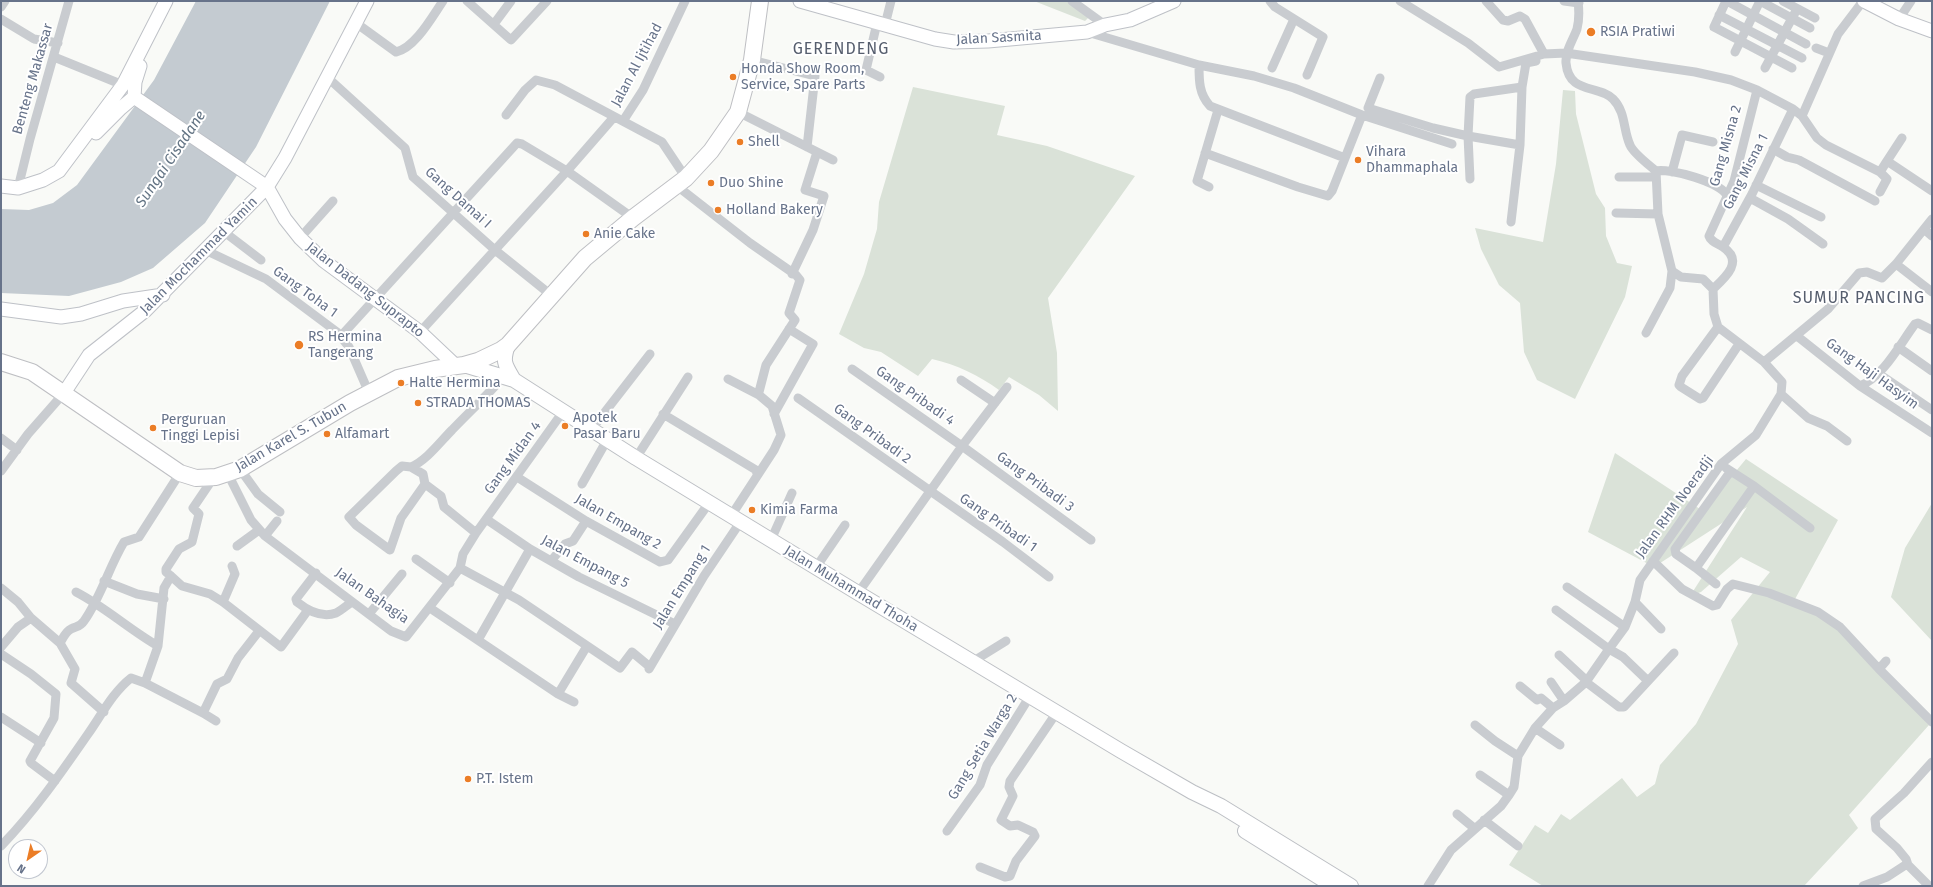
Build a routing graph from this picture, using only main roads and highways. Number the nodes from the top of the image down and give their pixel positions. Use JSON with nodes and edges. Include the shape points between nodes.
{"nodes":[{"id":1,"x":760,"y":1,"type":"edge"},
{"id":2,"x":508,"y":345,"type":"junction"},
{"id":3,"x":1,"y":362,"type":"edge"},
{"id":4,"x":460,"y":366,"type":"junction"},
{"id":5,"x":508,"y":378,"type":"junction"},
{"id":6,"x":1192,"y":792,"type":"junction"},
{"id":7,"x":1332,"y":886,"type":"edge"},
{"id":8,"x":1351,"y":886,"type":"edge"}],
"edges":[{"from":1,"to":2,"type":"highway","via":[[752,60],[738,112],[711,151],[681,182],[586,258]]},
{"from":2,"to":4,"type":"highway","name":"Jalan Karel S. Tubun"},
{"from":2,"to":5,"type":"main road","name":"Jalan Muhammad Thoha","via":[[504,356]]},
{"from":3,"to":4,"type":"highway","name":"Jalan Karel S. Tubun","via":[[32,372],[180,472],[196,478],[227,473],[398,378]]},
{"from":4,"to":5,"type":"main road","name":"Jalan Muhammad Thoha"},
{"from":5,"to":6,"type":"main road","name":"Jalan Muhammad Thoha","via":[[709,503]]},
{"from":6,"to":7,"type":"main road","name":"Jalan Muhammad Thoha","via":[[1198,800]]},
{"from":6,"to":8,"type":"main road","name":"Jalan Muhammad Thoha","via":[[1221,806]]}]}
